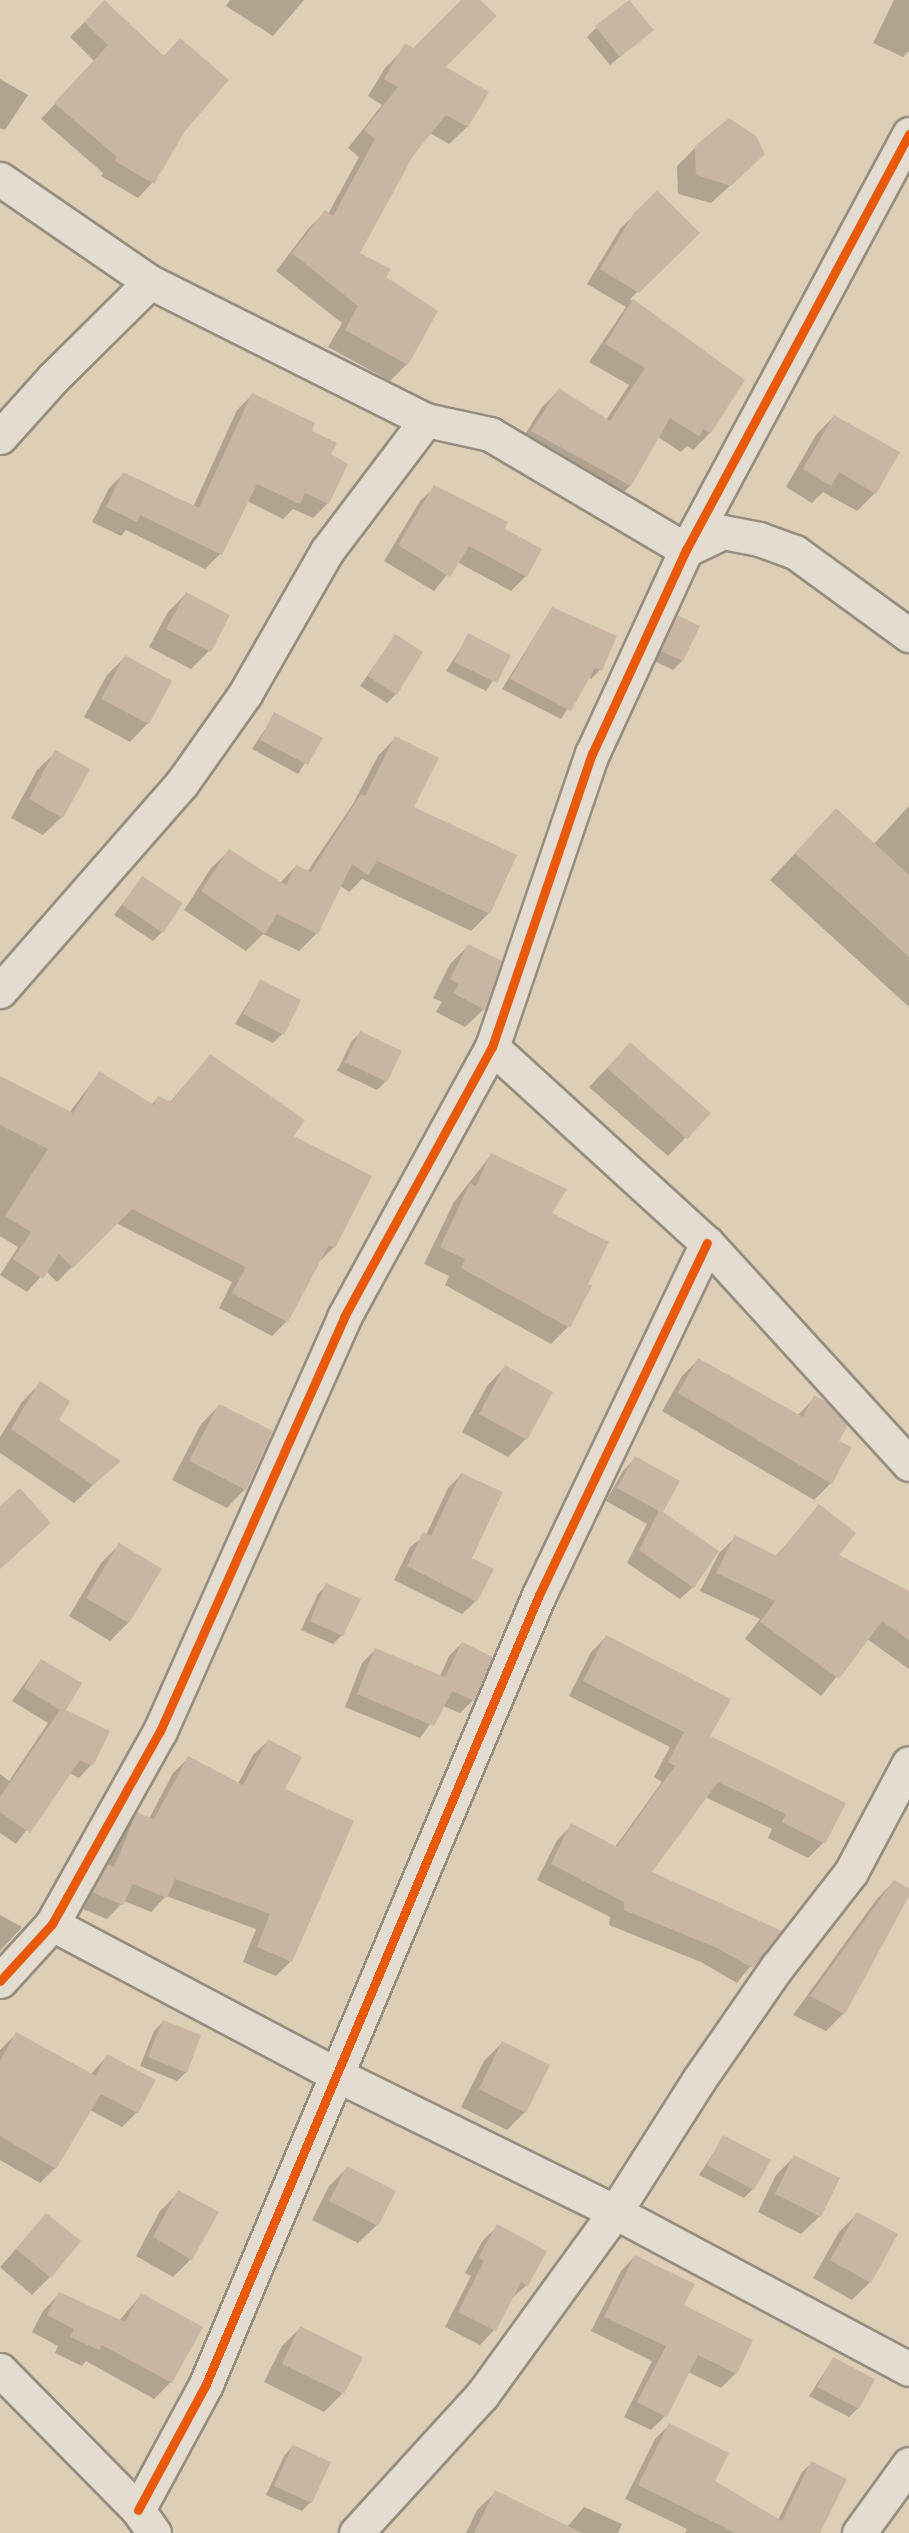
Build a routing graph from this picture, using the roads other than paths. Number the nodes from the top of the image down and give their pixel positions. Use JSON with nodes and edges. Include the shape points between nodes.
{"nodes":[{"id":1,"x":909,"y":134,"type":"edge"},
{"id":2,"x":0,"y":179,"type":"edge"},
{"id":3,"x":150,"y":282,"type":"junction"},
{"id":4,"x":426,"y":420,"type":"junction"},
{"id":5,"x":0,"y":437,"type":"edge"},
{"id":6,"x":686,"y":550,"type":"junction"},
{"id":7,"x":909,"y":635,"type":"edge"},
{"id":8,"x":0,"y":991,"type":"edge"},
{"id":9,"x":492,"y":1047,"type":"junction"},
{"id":10,"x":707,"y":1243,"type":"junction"},
{"id":11,"x":909,"y":1464,"type":"edge"},
{"id":12,"x":909,"y":1763,"type":"edge"},
{"id":13,"x":51,"y":1924,"type":"junction"},
{"id":14,"x":0,"y":1981,"type":"edge"},
{"id":15,"x":337,"y":2075,"type":"junction"},
{"id":16,"x":615,"y":2212,"type":"junction"},
{"id":17,"x":909,"y":2369,"type":"edge"},
{"id":18,"x":0,"y":2370,"type":"edge"},
{"id":19,"x":909,"y":2464,"type":"edge"},
{"id":20,"x":146,"y":2521,"type":"edge"},
{"id":21,"x":356,"y":2533,"type":"edge"},
{"id":22,"x":859,"y":2533,"type":"edge"}],
"edges":[{"from":1,"to":6,"type":"street"},
{"from":2,"to":3,"type":"street"},
{"from":3,"to":4,"type":"street"},
{"from":3,"to":5,"type":"street"},
{"from":4,"to":6,"type":"street","via":[[490,434]]},
{"from":4,"to":8,"type":"street","via":[[327,550],[245,694],[182,783]]},
{"from":6,"to":7,"type":"street","via":[[723,532],[795,552]]},
{"from":6,"to":9,"type":"street","via":[[592,754]]},
{"from":9,"to":10,"type":"street"},
{"from":9,"to":13,"type":"street","via":[[344,1317],[160,1731]]},
{"from":10,"to":11,"type":"street"},
{"from":10,"to":15,"type":"street","via":[[540,1595]]},
{"from":12,"to":16,"type":"street","via":[[851,1872],[777,1967],[698,2081]]},
{"from":13,"to":14,"type":"street"},
{"from":13,"to":15,"type":"street"},
{"from":15,"to":16,"type":"street"},
{"from":15,"to":20,"type":"street"},
{"from":16,"to":17,"type":"street"},
{"from":16,"to":21,"type":"street","via":[[482,2395]]},
{"from":18,"to":20,"type":"street"},
{"from":19,"to":22,"type":"street"}]}
